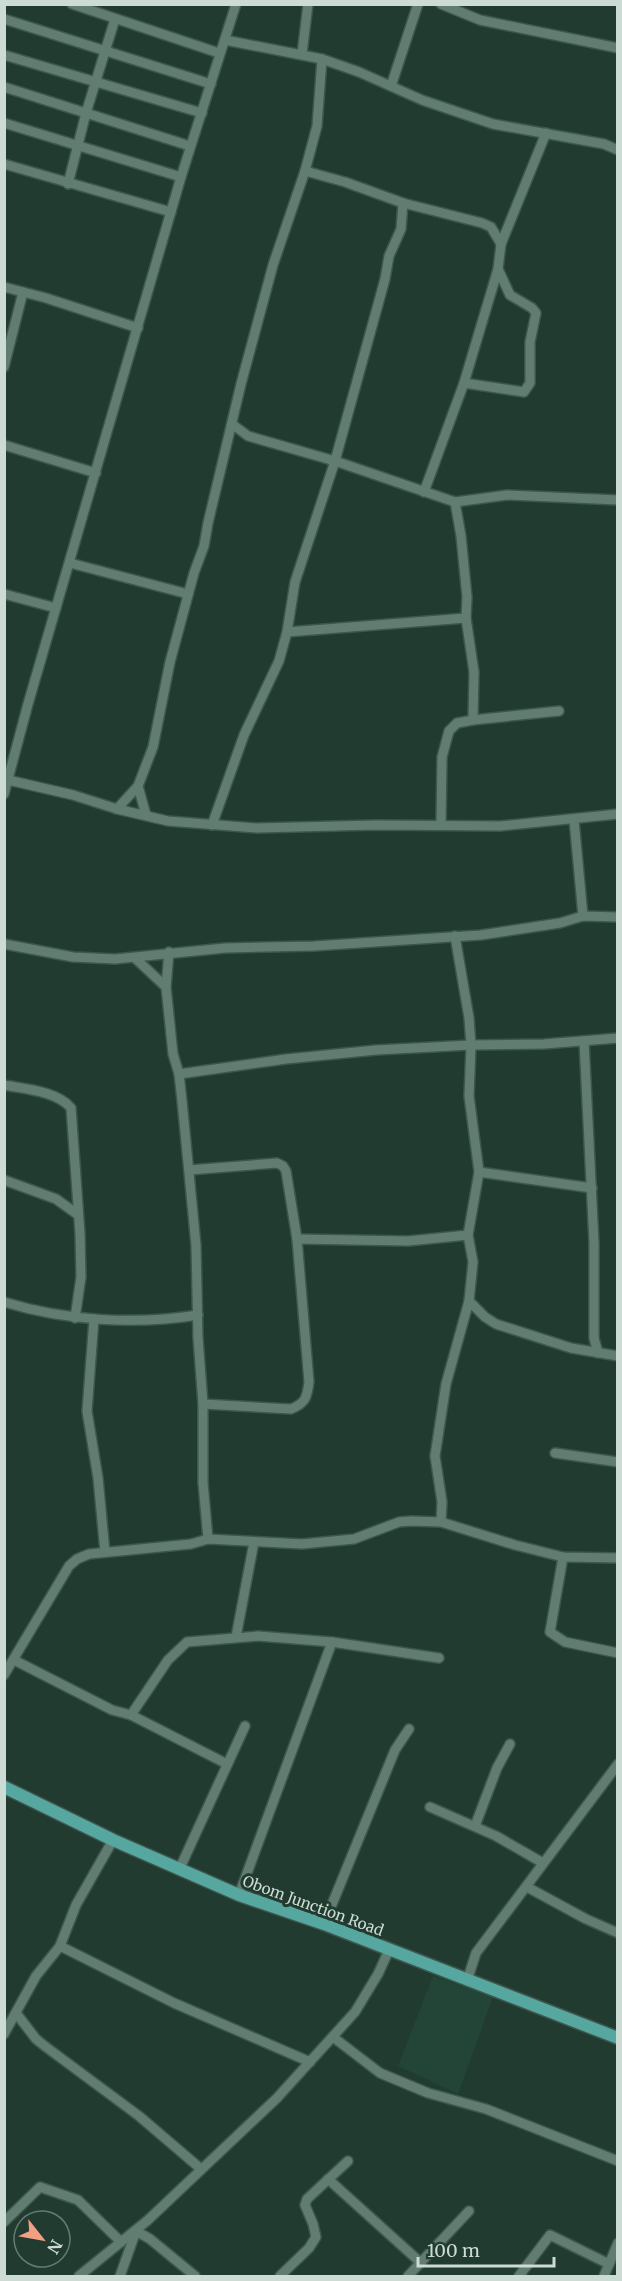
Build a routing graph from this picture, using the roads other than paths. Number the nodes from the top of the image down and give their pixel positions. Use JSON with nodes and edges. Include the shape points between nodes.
{"nodes":[{"id":1,"x":72,"y":4,"type":"edge"},
{"id":2,"x":236,"y":4,"type":"edge"},
{"id":3,"x":308,"y":4,"type":"edge"},
{"id":4,"x":418,"y":4,"type":"edge"},
{"id":5,"x":441,"y":4,"type":"edge"},
{"id":6,"x":4,"y":19,"type":"edge"},
{"id":7,"x":116,"y":19,"type":"junction"},
{"id":8,"x":225,"y":40,"type":"junction"},
{"id":9,"x":618,"y":48,"type":"edge"},
{"id":10,"x":105,"y":51,"type":"junction"},
{"id":11,"x":219,"y":53,"type":"junction"},
{"id":12,"x":302,"y":54,"type":"junction"},
{"id":13,"x":4,"y":55,"type":"edge"},
{"id":14,"x":322,"y":59,"type":"junction"},
{"id":15,"x":96,"y":81,"type":"junction"},
{"id":16,"x":211,"y":84,"type":"junction"},
{"id":17,"x":391,"y":86,"type":"junction"},
{"id":18,"x":4,"y":87,"type":"edge"},
{"id":19,"x":86,"y":113,"type":"junction"},
{"id":20,"x":202,"y":113,"type":"junction"},
{"id":21,"x":4,"y":123,"type":"edge"},
{"id":22,"x":546,"y":132,"type":"junction"},
{"id":23,"x":78,"y":145,"type":"junction"},
{"id":24,"x":190,"y":146,"type":"junction"},
{"id":25,"x":618,"y":150,"type":"edge"},
{"id":26,"x":4,"y":164,"type":"edge"},
{"id":27,"x":305,"y":171,"type":"junction"},
{"id":28,"x":181,"y":177,"type":"junction"},
{"id":29,"x":69,"y":183,"type":"junction"},
{"id":30,"x":403,"y":202,"type":"junction"},
{"id":31,"x":171,"y":212,"type":"junction"},
{"id":32,"x":501,"y":244,"type":"junction"},
{"id":33,"x":498,"y":269,"type":"junction"},
{"id":34,"x":4,"y":287,"type":"edge"},
{"id":35,"x":23,"y":292,"type":"junction"},
{"id":36,"x":138,"y":327,"type":"junction"},
{"id":37,"x":4,"y":367,"type":"edge"},
{"id":38,"x":464,"y":383,"type":"junction"},
{"id":39,"x":232,"y":424,"type":"junction"},
{"id":40,"x":248,"y":436,"type":"junction"},
{"id":41,"x":228,"y":442,"type":"junction"},
{"id":42,"x":4,"y":445,"type":"edge"},
{"id":43,"x":335,"y":461,"type":"junction"},
{"id":44,"x":96,"y":473,"type":"junction"},
{"id":45,"x":424,"y":492,"type":"junction"},
{"id":46,"x":618,"y":500,"type":"edge"},
{"id":47,"x":455,"y":502,"type":"junction"},
{"id":48,"x":70,"y":563,"type":"junction"},
{"id":49,"x":4,"y":594,"type":"edge"},
{"id":50,"x":188,"y":594,"type":"junction"},
{"id":51,"x":56,"y":608,"type":"junction"},
{"id":52,"x":466,"y":618,"type":"junction"},
{"id":53,"x":287,"y":632,"type":"junction"},
{"id":54,"x":559,"y":711,"type":"dead end"},
{"id":55,"x":473,"y":720,"type":"junction"},
{"id":56,"x":8,"y":780,"type":"junction"},
{"id":57,"x":138,"y":786,"type":"junction"},
{"id":58,"x":4,"y":794,"type":"edge"},
{"id":59,"x":117,"y":809,"type":"junction"},
{"id":60,"x":618,"y":814,"type":"edge"},
{"id":61,"x":146,"y":815,"type":"junction"},
{"id":62,"x":574,"y":820,"type":"junction"},
{"id":63,"x":441,"y":824,"type":"junction"},
{"id":64,"x":212,"y":825,"type":"junction"},
{"id":65,"x":583,"y":916,"type":"junction"},
{"id":66,"x":618,"y":917,"type":"edge"},
{"id":67,"x":455,"y":936,"type":"junction"},
{"id":68,"x":4,"y":944,"type":"edge"},
{"id":69,"x":169,"y":952,"type":"junction"},
{"id":70,"x":135,"y":958,"type":"junction"},
{"id":71,"x":166,"y":987,"type":"junction"},
{"id":72,"x":618,"y":1038,"type":"edge"},
{"id":73,"x":584,"y":1041,"type":"junction"},
{"id":74,"x":471,"y":1045,"type":"junction"},
{"id":75,"x":179,"y":1074,"type":"junction"},
{"id":76,"x":4,"y":1085,"type":"edge"},
{"id":77,"x":189,"y":1170,"type":"junction"},
{"id":78,"x":479,"y":1172,"type":"junction"},
{"id":79,"x":4,"y":1180,"type":"edge"},
{"id":80,"x":592,"y":1188,"type":"junction"},
{"id":81,"x":76,"y":1194,"type":"junction"},
{"id":82,"x":56,"y":1199,"type":"junction"},
{"id":83,"x":77,"y":1214,"type":"junction"},
{"id":84,"x":468,"y":1235,"type":"junction"},
{"id":85,"x":297,"y":1239,"type":"junction"},
{"id":86,"x":469,"y":1301,"type":"junction"},
{"id":87,"x":4,"y":1302,"type":"edge"},
{"id":88,"x":198,"y":1315,"type":"junction"},
{"id":89,"x":75,"y":1318,"type":"junction"},
{"id":90,"x":94,"y":1319,"type":"junction"},
{"id":91,"x":598,"y":1353,"type":"junction"},
{"id":92,"x":618,"y":1356,"type":"edge"},
{"id":93,"x":203,"y":1404,"type":"junction"},
{"id":94,"x":555,"y":1453,"type":"dead end"},
{"id":95,"x":618,"y":1462,"type":"edge"},
{"id":96,"x":441,"y":1522,"type":"junction"},
{"id":97,"x":208,"y":1539,"type":"junction"},
{"id":98,"x":254,"y":1542,"type":"junction"},
{"id":99,"x":105,"y":1552,"type":"junction"},
{"id":100,"x":563,"y":1557,"type":"junction"},
{"id":101,"x":618,"y":1558,"type":"edge"},
{"id":102,"x":236,"y":1638,"type":"junction"},
{"id":103,"x":332,"y":1642,"type":"junction"},
{"id":104,"x":618,"y":1653,"type":"edge"},
{"id":105,"x":440,"y":1658,"type":"dead end"},
{"id":106,"x":14,"y":1660,"type":"junction"},
{"id":107,"x":4,"y":1675,"type":"edge"},
{"id":108,"x":131,"y":1714,"type":"junction"},
{"id":109,"x":245,"y":1726,"type":"dead end"},
{"id":110,"x":409,"y":1729,"type":"dead end"},
{"id":111,"x":510,"y":1744,"type":"dead end"},
{"id":112,"x":227,"y":1764,"type":"junction"},
{"id":113,"x":618,"y":1764,"type":"edge"},
{"id":114,"x":4,"y":1787,"type":"edge"},
{"id":115,"x":430,"y":1807,"type":"dead end"},
{"id":116,"x":475,"y":1826,"type":"junction"},
{"id":117,"x":113,"y":1840,"type":"junction"},
{"id":118,"x":543,"y":1863,"type":"junction"},
{"id":119,"x":179,"y":1869,"type":"junction"},
{"id":120,"x":527,"y":1887,"type":"junction"},
{"id":121,"x":239,"y":1895,"type":"junction"},
{"id":122,"x":324,"y":1924,"type":"junction"},
{"id":123,"x":618,"y":1933,"type":"edge"},
{"id":124,"x":60,"y":1946,"type":"junction"},
{"id":125,"x":389,"y":1950,"type":"junction"},
{"id":126,"x":467,"y":1981,"type":"junction"},
{"id":127,"x":16,"y":2013,"type":"junction"},
{"id":128,"x":4,"y":2034,"type":"edge"},
{"id":129,"x":333,"y":2037,"type":"junction"},
{"id":130,"x":618,"y":2038,"type":"edge"},
{"id":131,"x":310,"y":2062,"type":"junction"},
{"id":132,"x":348,"y":2161,"type":"dead end"},
{"id":133,"x":618,"y":2162,"type":"edge"},
{"id":134,"x":201,"y":2169,"type":"junction"},
{"id":135,"x":328,"y":2179,"type":"junction"},
{"id":136,"x":469,"y":2211,"type":"dead end"},
{"id":137,"x":4,"y":2222,"type":"edge"},
{"id":138,"x":136,"y":2231,"type":"junction"},
{"id":139,"x":121,"y":2242,"type":"junction"},
{"id":140,"x":618,"y":2243,"type":"edge"},
{"id":141,"x":420,"y":2262,"type":"junction"},
{"id":142,"x":609,"y":2264,"type":"junction"},
{"id":143,"x":79,"y":2277,"type":"edge"},
{"id":144,"x":120,"y":2277,"type":"edge"},
{"id":145,"x":195,"y":2277,"type":"edge"},
{"id":146,"x":280,"y":2277,"type":"edge"},
{"id":147,"x":408,"y":2277,"type":"edge"},
{"id":148,"x":519,"y":2277,"type":"edge"},
{"id":149,"x":604,"y":2277,"type":"edge"}],
"edges":[{"from":1,"to":7,"type":"street"},
{"from":2,"to":8,"type":"street"},
{"from":3,"to":12,"type":"street"},
{"from":4,"to":17,"type":"street"},
{"from":5,"to":9,"type":"street","via":[[480,20]]},
{"from":6,"to":10,"type":"street"},
{"from":7,"to":10,"type":"street"},
{"from":7,"to":11,"type":"street"},
{"from":8,"to":11,"type":"street"},
{"from":8,"to":12,"type":"street"},
{"from":10,"to":15,"type":"street"},
{"from":10,"to":16,"type":"street"},
{"from":11,"to":16,"type":"street"},
{"from":12,"to":14,"type":"street"},
{"from":13,"to":15,"type":"street"},
{"from":14,"to":17,"type":"street"},
{"from":14,"to":27,"type":"street","via":[[317,126]]},
{"from":15,"to":19,"type":"street"},
{"from":15,"to":20,"type":"street"},
{"from":16,"to":20,"type":"street"},
{"from":17,"to":22,"type":"street","via":[[492,124]]},
{"from":18,"to":19,"type":"street"},
{"from":19,"to":23,"type":"street"},
{"from":19,"to":24,"type":"street"},
{"from":20,"to":24,"type":"street"},
{"from":21,"to":23,"type":"street"},
{"from":22,"to":25,"type":"street"},
{"from":22,"to":32,"type":"street"},
{"from":23,"to":28,"type":"street"},
{"from":23,"to":29,"type":"street"},
{"from":24,"to":28,"type":"street"},
{"from":26,"to":29,"type":"street"},
{"from":27,"to":30,"type":"street"},
{"from":27,"to":39,"type":"street","via":[[273,265]]},
{"from":28,"to":31,"type":"street"},
{"from":29,"to":31,"type":"street"},
{"from":30,"to":32,"type":"street","via":[[482,223],[491,227]]},
{"from":30,"to":43,"type":"street","via":[[401,229],[389,256]]},
{"from":31,"to":36,"type":"street"},
{"from":32,"to":33,"type":"street"},
{"from":33,"to":38,"type":"street"},
{"from":33,"to":38,"type":"street","via":[[510,295],[536,313],[530,342],[530,383],[524,392]]},
{"from":34,"to":35,"type":"street"},
{"from":35,"to":36,"type":"street"},
{"from":35,"to":37,"type":"street"},
{"from":36,"to":44,"type":"street"},
{"from":38,"to":45,"type":"street"},
{"from":39,"to":40,"type":"street"},
{"from":39,"to":41,"type":"street"},
{"from":40,"to":41,"type":"street"},
{"from":40,"to":43,"type":"street"},
{"from":41,"to":50,"type":"street","via":[[204,546]]},
{"from":42,"to":44,"type":"street"},
{"from":43,"to":45,"type":"street"},
{"from":43,"to":53,"type":"street","via":[[294,582]]},
{"from":44,"to":48,"type":"street"},
{"from":45,"to":47,"type":"street"},
{"from":46,"to":47,"type":"street","via":[[507,495]]},
{"from":47,"to":52,"type":"street"},
{"from":48,"to":50,"type":"street"},
{"from":48,"to":51,"type":"street"},
{"from":49,"to":51,"type":"street"},
{"from":50,"to":57,"type":"street","via":[[153,747]]},
{"from":51,"to":56,"type":"street"},
{"from":52,"to":53,"type":"street"},
{"from":52,"to":55,"type":"street","via":[[474,672]]},
{"from":53,"to":64,"type":"street","via":[[279,661],[244,735]]},
{"from":54,"to":55,"type":"street"},
{"from":55,"to":63,"type":"street","via":[[457,723],[445,743]]},
{"from":56,"to":58,"type":"street"},
{"from":56,"to":59,"type":"street"},
{"from":57,"to":59,"type":"street"},
{"from":57,"to":61,"type":"street"},
{"from":59,"to":61,"type":"street"},
{"from":60,"to":62,"type":"street"},
{"from":61,"to":64,"type":"street"},
{"from":62,"to":63,"type":"street","via":[[500,826]]},
{"from":62,"to":65,"type":"street"},
{"from":63,"to":64,"type":"street","via":[[257,828]]},
{"from":65,"to":66,"type":"street"},
{"from":65,"to":67,"type":"street","via":[[481,936]]},
{"from":67,"to":69,"type":"street"},
{"from":67,"to":74,"type":"street"},
{"from":68,"to":70,"type":"street","via":[[73,957]]},
{"from":69,"to":70,"type":"street"},
{"from":69,"to":71,"type":"street"},
{"from":70,"to":71,"type":"street"},
{"from":71,"to":75,"type":"street"},
{"from":72,"to":73,"type":"street"},
{"from":73,"to":74,"type":"street"},
{"from":73,"to":80,"type":"street"},
{"from":74,"to":75,"type":"street","via":[[376,1050]]},
{"from":74,"to":78,"type":"street","via":[[469,1096]]},
{"from":75,"to":77,"type":"street"},
{"from":76,"to":81,"type":"street","via":[[56,1097],[71,1108]]},
{"from":77,"to":85,"type":"street","via":[[277,1163],[283,1166]]},
{"from":77,"to":88,"type":"street"},
{"from":78,"to":80,"type":"street"},
{"from":78,"to":84,"type":"street"},
{"from":79,"to":82,"type":"street"},
{"from":80,"to":91,"type":"street","via":[[594,1338]]},
{"from":81,"to":82,"type":"street"},
{"from":81,"to":83,"type":"street"},
{"from":82,"to":83,"type":"street"},
{"from":83,"to":89,"type":"street","via":[[81,1277]]},
{"from":84,"to":85,"type":"street","via":[[408,1241]]},
{"from":84,"to":86,"type":"street","via":[[473,1262]]},
{"from":85,"to":93,"type":"street","via":[[308,1398],[291,1409]]},
{"from":86,"to":91,"type":"street","via":[[496,1324]]},
{"from":86,"to":96,"type":"street","via":[[446,1384],[437,1435]]},
{"from":87,"to":89,"type":"street"},
{"from":88,"to":90,"type":"street"},
{"from":88,"to":93,"type":"street"},
{"from":89,"to":90,"type":"street"},
{"from":90,"to":99,"type":"street","via":[[87,1411]]},
{"from":91,"to":92,"type":"street"},
{"from":93,"to":97,"type":"street"},
{"from":94,"to":95,"type":"street"},
{"from":96,"to":98,"type":"street","via":[[399,1522],[354,1539],[302,1544]]},
{"from":96,"to":100,"type":"street"},
{"from":97,"to":98,"type":"street"},
{"from":97,"to":99,"type":"street"},
{"from":98,"to":102,"type":"street"},
{"from":99,"to":106,"type":"street","via":[[77,1558],[69,1566]]},
{"from":100,"to":101,"type":"street"},
{"from":100,"to":104,"type":"street","via":[[550,1632],[565,1642]]},
{"from":102,"to":103,"type":"street"},
{"from":102,"to":108,"type":"street","via":[[187,1642],[168,1660]]},
{"from":103,"to":105,"type":"street"},
{"from":103,"to":121,"type":"street"},
{"from":106,"to":107,"type":"street"},
{"from":106,"to":108,"type":"street","via":[[112,1710]]},
{"from":108,"to":112,"type":"street"},
{"from":109,"to":112,"type":"street"},
{"from":110,"to":122,"type":"street","via":[[392,1758]]},
{"from":111,"to":116,"type":"street"},
{"from":112,"to":119,"type":"street"},
{"from":113,"to":118,"type":"street"},
{"from":114,"to":117,"type":"main road","name":"Obom Junction Road"},
{"from":115,"to":116,"type":"street"},
{"from":116,"to":118,"type":"street"},
{"from":117,"to":119,"type":"main road","name":"Obom Junction Road"},
{"from":117,"to":124,"type":"street","via":[[76,1905]]},
{"from":118,"to":120,"type":"street"},
{"from":119,"to":121,"type":"main road","name":"Obom Junction Road"},
{"from":120,"to":123,"type":"street"},
{"from":120,"to":126,"type":"street","via":[[476,1953]]},
{"from":121,"to":122,"type":"main road","name":"Obom Junction Road"},
{"from":122,"to":125,"type":"main road","name":"Obom Junction Road"},
{"from":124,"to":127,"type":"street","via":[[36,1976]]},
{"from":124,"to":131,"type":"street","via":[[174,2003]]},
{"from":125,"to":126,"type":"main road","name":"Obom Junction Road"},
{"from":125,"to":129,"type":"street","via":[[355,2012]]},
{"from":126,"to":130,"type":"main road","name":"Obom Junction Road"},
{"from":127,"to":128,"type":"street"},
{"from":127,"to":134,"type":"street","via":[[46,2048],[139,2116]]},
{"from":129,"to":131,"type":"street"},
{"from":129,"to":133,"type":"street","via":[[380,2073],[428,2093],[486,2109]]},
{"from":131,"to":134,"type":"street"},
{"from":132,"to":135,"type":"street"},
{"from":134,"to":138,"type":"street"},
{"from":135,"to":141,"type":"street"},
{"from":135,"to":146,"type":"street","via":[[305,2205],[316,2236]]},
{"from":136,"to":141,"type":"street"},
{"from":137,"to":139,"type":"street","via":[[40,2187],[78,2199]]},
{"from":138,"to":139,"type":"street"},
{"from":138,"to":144,"type":"street"},
{"from":138,"to":145,"type":"street"},
{"from":139,"to":143,"type":"street"},
{"from":140,"to":142,"type":"street"},
{"from":141,"to":147,"type":"street"},
{"from":142,"to":148,"type":"street","via":[[550,2235]]},
{"from":142,"to":149,"type":"street"}]}
